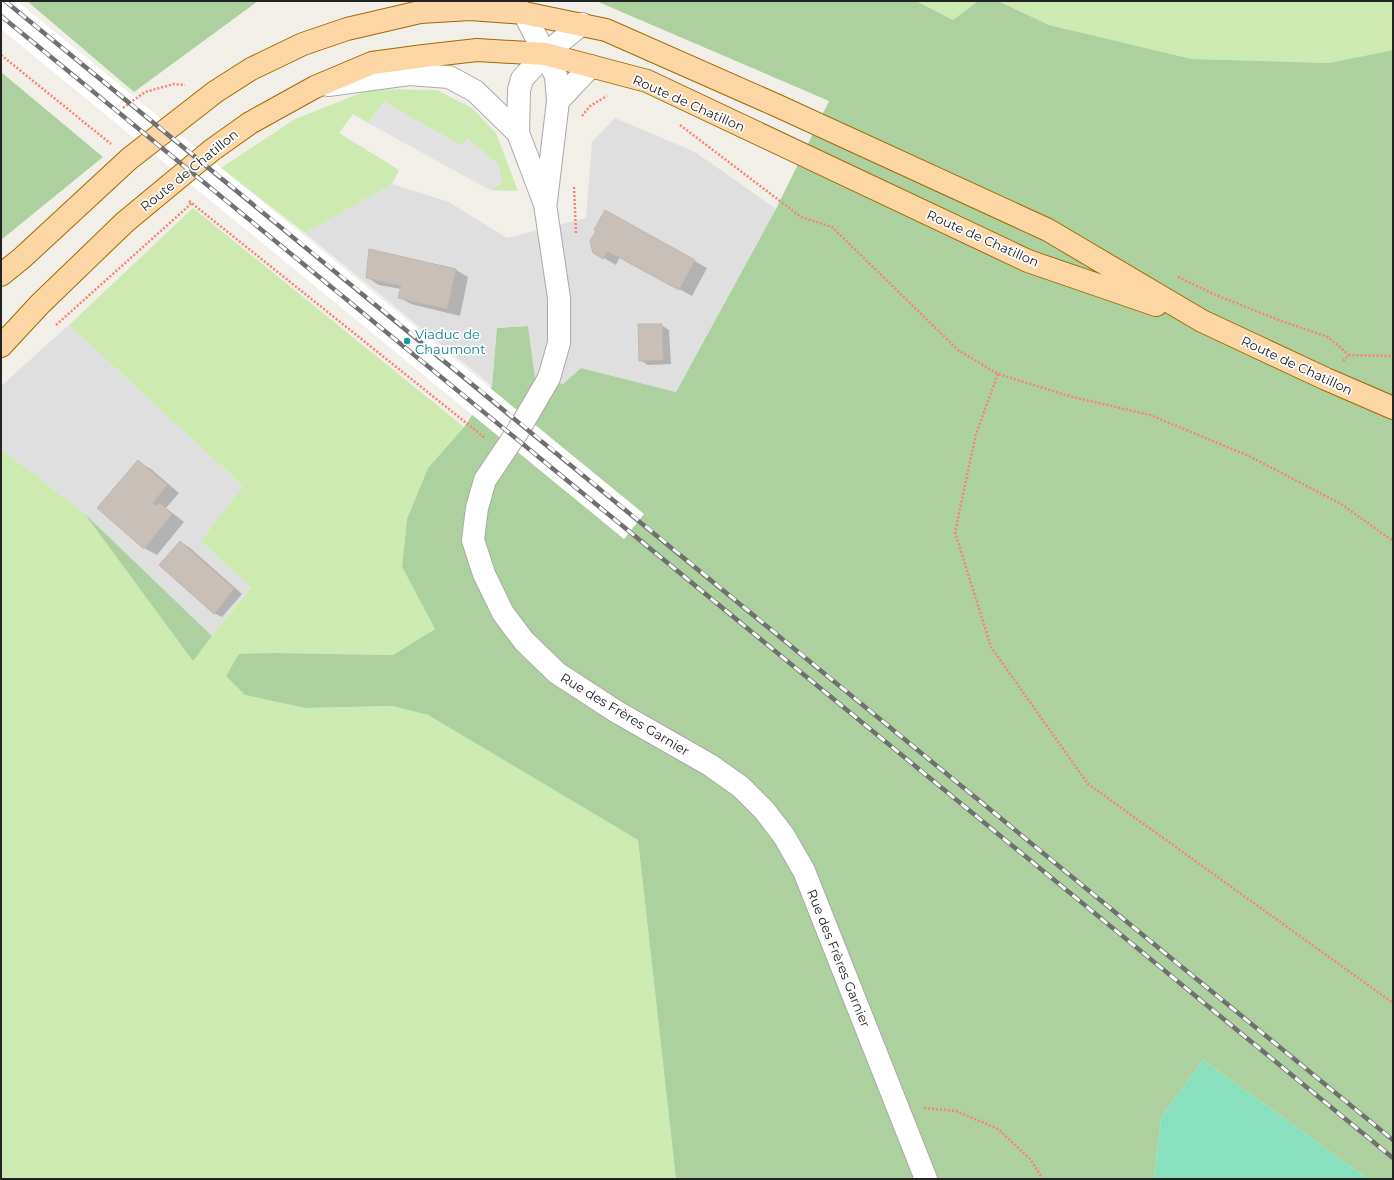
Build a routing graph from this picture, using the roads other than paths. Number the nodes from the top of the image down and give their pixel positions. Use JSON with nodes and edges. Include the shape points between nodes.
{"nodes":[{"id":1,"x":524,"y":13,"type":"junction"},
{"id":2,"x":582,"y":24,"type":"junction"},
{"id":3,"x":545,"y":54,"type":"junction"},
{"id":4,"x":591,"y":66,"type":"junction"},
{"id":5,"x":315,"y":87,"type":"junction"},
{"id":6,"x":558,"y":102,"type":"junction"},
{"id":7,"x":518,"y":133,"type":"junction"},
{"id":8,"x":545,"y":204,"type":"junction"},
{"id":9,"x":22,"y":258,"type":"junction"},
{"id":10,"x":1,"y":275,"type":"edge"},
{"id":11,"x":1,"y":287,"type":"edge"},
{"id":12,"x":1202,"y":321,"type":"junction"},
{"id":13,"x":1,"y":346,"type":"edge"},
{"id":14,"x":1393,"y":408,"type":"edge"},
{"id":15,"x":926,"y":1179,"type":"edge"}],
"edges":[{"from":1,"to":2,"type":"main road","name":"Route de Chatillon"},
{"from":1,"to":3,"type":"street","name":"Rue des Frères Garnier"},
{"from":1,"to":9,"type":"main road","name":"Route de Chatillon","via":[[470,9],[420,12],[347,29],[303,44],[251,69],[215,92],[129,159]]},
{"from":2,"to":3,"type":"street","name":"Rue des Frères Garnier"},
{"from":2,"to":12,"type":"main road","name":"Route de Chatillon","via":[[606,30],[1048,230]]},
{"from":3,"to":4,"type":"main road","name":"Route de Chatillon"},
{"from":3,"to":5,"type":"main road","name":"Route de Chatillon","via":[[477,50],[372,63]]},
{"from":3,"to":6,"type":"street","name":"Rue des Frères Garnier","via":[[556,76]]},
{"from":3,"to":7,"type":"street","name":"Rue des Frères Garnier","via":[[522,79],[519,90]]},
{"from":4,"to":6,"type":"street"},
{"from":4,"to":12,"type":"main road","name":"Route de Chatillon","via":[[647,81],[1028,261]]},
{"from":5,"to":7,"type":"street","via":[[409,74],[449,77],[475,91]]},
{"from":5,"to":13,"type":"main road","name":"Route de Chatillon","via":[[250,123],[166,187],[125,222],[40,304]]},
{"from":6,"to":8,"type":"street","name":"Rue des Frères Garnier"},
{"from":7,"to":8,"type":"street","name":"Rue des Frères Garnier"},
{"from":8,"to":15,"type":"street","name":"Rue des Frères Garnier","via":[[559,298],[559,343],[549,378],[485,480],[476,508],[473,540],[484,574],[503,613],[524,641],[557,673],[617,712],[710,765],[741,787],[764,810],[784,836],[804,871]]},
{"from":9,"to":10,"type":"main road","name":"Route de Chatillon"},
{"from":9,"to":11,"type":"main road"},
{"from":12,"to":14,"type":"main road","name":"Route de Chatillon"}]}
